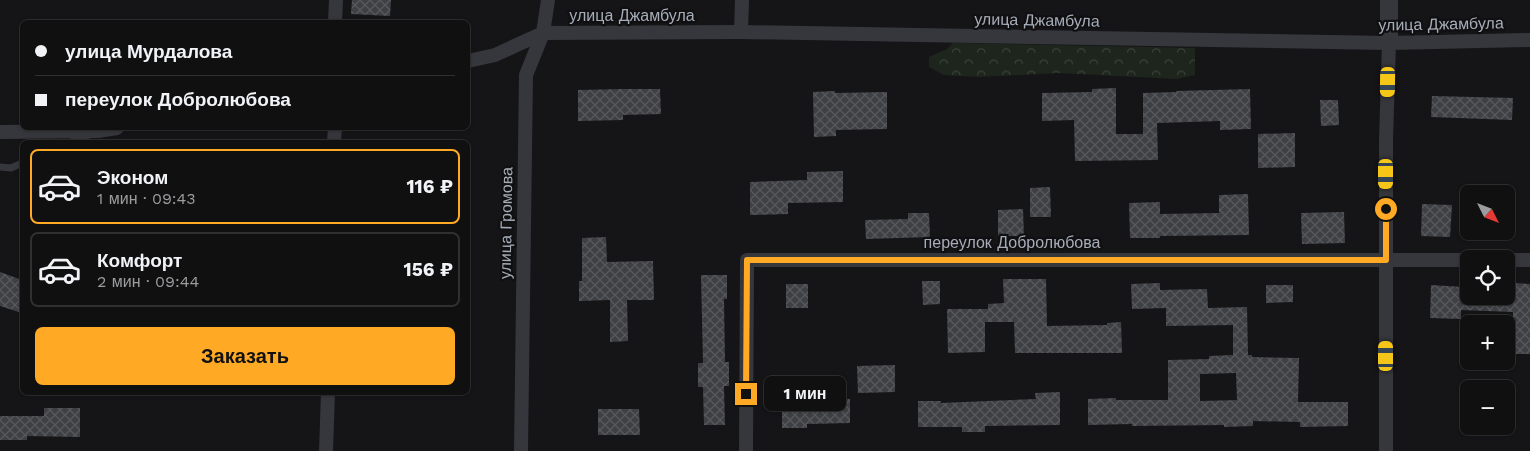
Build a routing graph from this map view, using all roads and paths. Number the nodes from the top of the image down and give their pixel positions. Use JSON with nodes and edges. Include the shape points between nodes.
{"nodes":[{"id":1,"x":336,"y":0,"type":"edge"},
{"id":2,"x":548,"y":0,"type":"edge"},
{"id":3,"x":742,"y":0,"type":"edge"},
{"id":4,"x":1389,"y":0,"type":"edge"},
{"id":5,"x":336,"y":20,"type":"edge"},
{"id":6,"x":741,"y":32,"type":"junction"},
{"id":7,"x":544,"y":33,"type":"junction"},
{"id":8,"x":1530,"y":40,"type":"edge"},
{"id":9,"x":1389,"y":43,"type":"junction"},
{"id":10,"x":470,"y":60,"type":"edge"},
{"id":11,"x":104,"y":130,"type":"edge"},
{"id":12,"x":98,"y":131,"type":"junction"},
{"id":13,"x":0,"y":132,"type":"edge"},
{"id":14,"x":76,"y":140,"type":"edge"},
{"id":15,"x":20,"y":165,"type":"edge"},
{"id":16,"x":0,"y":167,"type":"edge"},
{"id":17,"x":1386,"y":260,"type":"junction"},
{"id":18,"x":1460,"y":260,"type":"edge"},
{"id":19,"x":1515,"y":260,"type":"edge"},
{"id":20,"x":1530,"y":260,"type":"edge"},
{"id":21,"x":328,"y":395,"type":"edge"},
{"id":22,"x":326,"y":451,"type":"edge"},
{"id":23,"x":521,"y":451,"type":"edge"},
{"id":24,"x":746,"y":451,"type":"edge"},
{"id":25,"x":1386,"y":451,"type":"edge"}],
"edges":[{"from":1,"to":5,"type":"street"},
{"from":2,"to":7,"type":"street","name":"улица Громова"},
{"from":3,"to":6,"type":"street"},
{"from":4,"to":9,"type":"street"},
{"from":6,"to":7,"type":"street","name":"улица Джамбула"},
{"from":6,"to":9,"type":"street","name":"улица Джамбула"},
{"from":7,"to":10,"type":"street","via":[[495,55]]},
{"from":7,"to":23,"type":"street","name":"улица Громова","via":[[526,76]]},
{"from":8,"to":9,"type":"street","name":"улица Джамбула"},
{"from":9,"to":17,"type":"street"},
{"from":11,"to":12,"type":"street"},
{"from":12,"to":13,"type":"street"},
{"from":12,"to":14,"type":"lane"},
{"from":15,"to":16,"type":"lane"},
{"from":17,"to":18,"type":"street","name":"переулок Добролюбова"},
{"from":17,"to":24,"type":"street","name":"переулок Добролюбова","via":[[747,260]]},
{"from":17,"to":25,"type":"street"},
{"from":19,"to":20,"type":"street"},
{"from":21,"to":22,"type":"street"}]}
